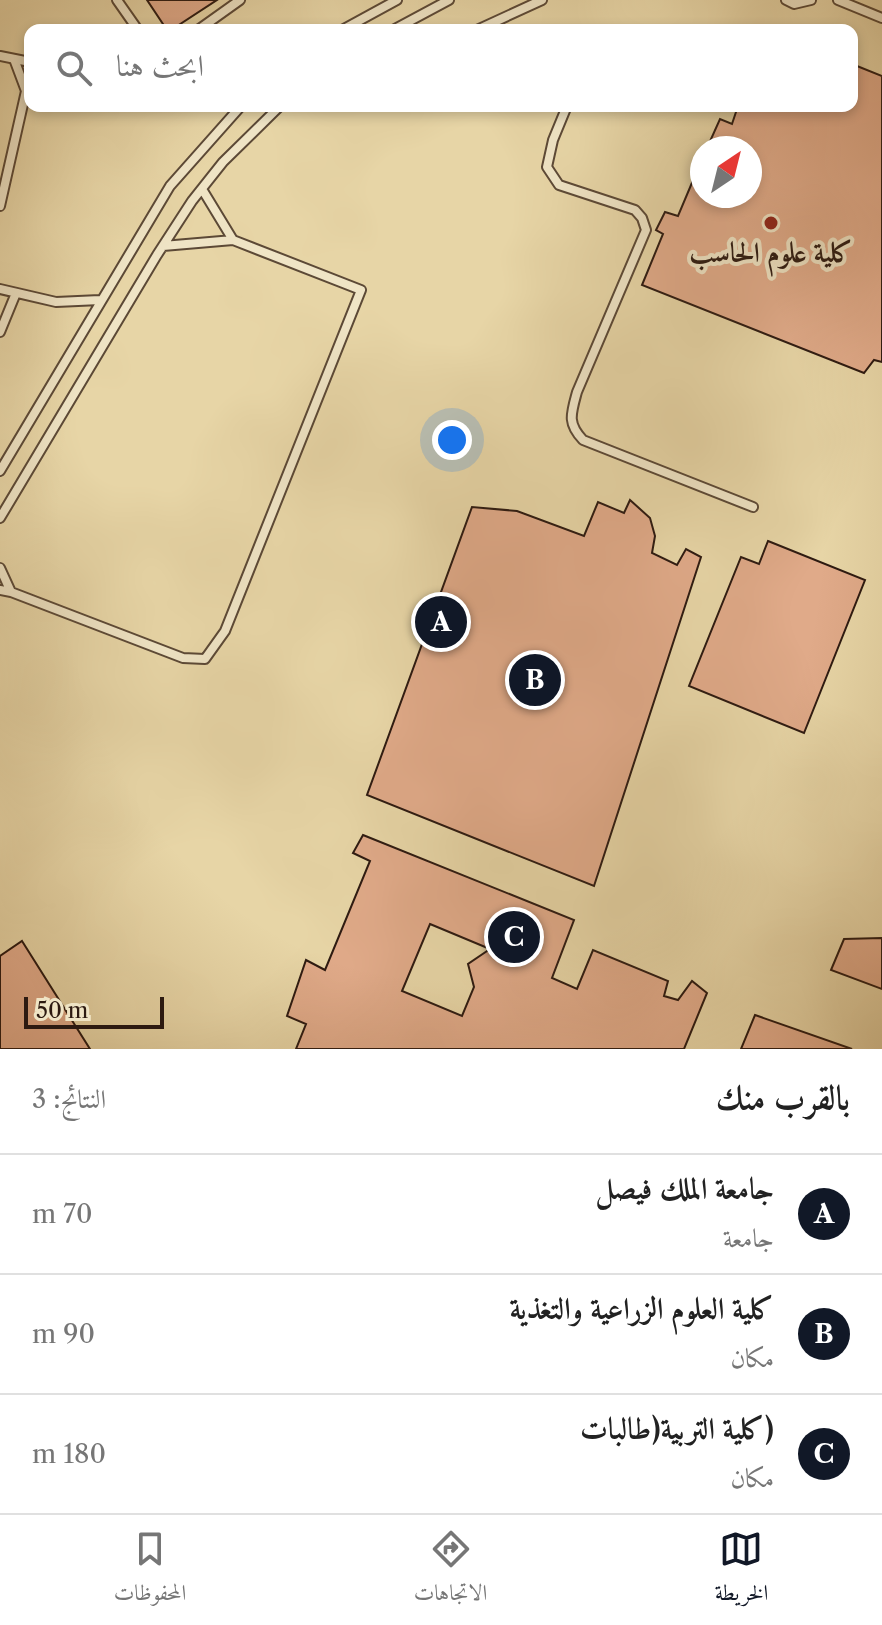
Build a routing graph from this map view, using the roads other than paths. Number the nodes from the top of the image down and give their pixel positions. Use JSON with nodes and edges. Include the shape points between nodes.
{"nodes":[{"id":1,"x":117,"y":0,"type":"edge"},
{"id":2,"x":240,"y":0,"type":"edge"},
{"id":3,"x":397,"y":0,"type":"edge"},
{"id":4,"x":449,"y":0,"type":"edge"},
{"id":5,"x":542,"y":0,"type":"edge"},
{"id":6,"x":786,"y":0,"type":"edge"},
{"id":7,"x":811,"y":0,"type":"edge"},
{"id":8,"x":838,"y":0,"type":"edge"},
{"id":9,"x":882,"y":18,"type":"edge"},
{"id":10,"x":134,"y":24,"type":"edge"},
{"id":11,"x":206,"y":24,"type":"edge"},
{"id":12,"x":353,"y":24,"type":"edge"},
{"id":13,"x":404,"y":24,"type":"edge"},
{"id":14,"x":490,"y":24,"type":"edge"},
{"id":15,"x":0,"y":56,"type":"edge"},
{"id":16,"x":14,"y":59,"type":"junction"},
{"id":17,"x":24,"y":61,"type":"edge"},
{"id":18,"x":24,"y":83,"type":"edge"},
{"id":19,"x":24,"y":108,"type":"edge"},
{"id":20,"x":236,"y":112,"type":"edge"},
{"id":21,"x":274,"y":112,"type":"edge"},
{"id":22,"x":566,"y":112,"type":"edge"},
{"id":23,"x":202,"y":189,"type":"junction"},
{"id":24,"x":0,"y":206,"type":"edge"},
{"id":25,"x":233,"y":240,"type":"junction"},
{"id":26,"x":163,"y":246,"type":"junction"},
{"id":27,"x":0,"y":289,"type":"edge"},
{"id":28,"x":16,"y":293,"type":"junction"},
{"id":29,"x":100,"y":300,"type":"junction"},
{"id":30,"x":0,"y":330,"type":"edge"},
{"id":31,"x":0,"y":471,"type":"edge"},
{"id":32,"x":753,"y":507,"type":"dead end"},
{"id":33,"x":0,"y":518,"type":"edge"},
{"id":34,"x":0,"y":568,"type":"edge"},
{"id":35,"x":0,"y":590,"type":"edge"},
{"id":36,"x":11,"y":592,"type":"junction"}],
"edges":[{"from":1,"to":10,"type":"lane"},
{"from":2,"to":11,"type":"lane"},
{"from":3,"to":12,"type":"lane"},
{"from":4,"to":13,"type":"lane"},
{"from":5,"to":14,"type":"lane"},
{"from":6,"to":7,"type":"lane"},
{"from":8,"to":9,"type":"lane"},
{"from":15,"to":16,"type":"lane"},
{"from":16,"to":17,"type":"lane"},
{"from":16,"to":18,"type":"lane"},
{"from":19,"to":24,"type":"lane"},
{"from":20,"to":29,"type":"lane","via":[[170,186]]},
{"from":21,"to":23,"type":"lane"},
{"from":22,"to":32,"type":"lane","via":[[547,167],[559,185],[635,210],[646,230],[577,392],[572,428],[583,440]]},
{"from":23,"to":25,"type":"lane"},
{"from":23,"to":26,"type":"lane"},
{"from":25,"to":26,"type":"lane"},
{"from":25,"to":36,"type":"lane","via":[[361,290],[221,639],[205,659],[183,658]]},
{"from":26,"to":33,"type":"lane"},
{"from":27,"to":28,"type":"lane"},
{"from":28,"to":29,"type":"lane","via":[[56,302]]},
{"from":28,"to":30,"type":"lane"},
{"from":29,"to":31,"type":"lane"},
{"from":34,"to":36,"type":"lane"},
{"from":35,"to":36,"type":"lane"}]}
